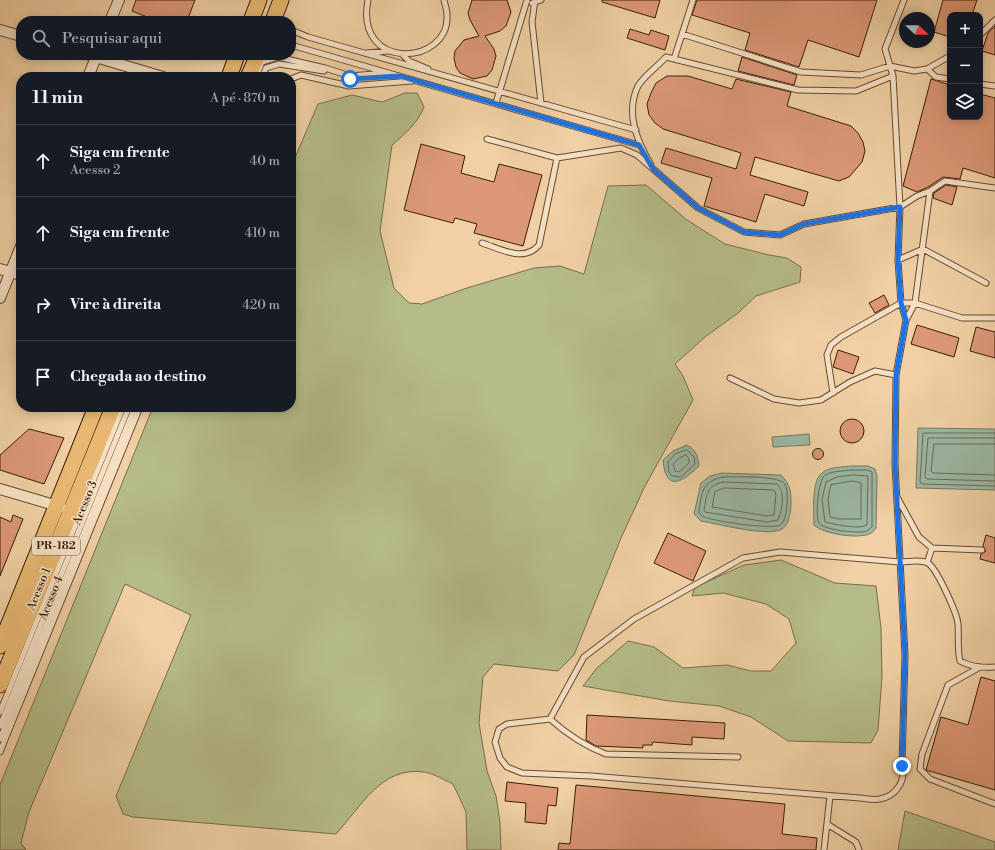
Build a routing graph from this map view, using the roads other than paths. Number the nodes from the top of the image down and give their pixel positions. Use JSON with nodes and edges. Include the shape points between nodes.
{"nodes":[{"id":1,"x":119,"y":0,"type":"edge"},
{"id":2,"x":259,"y":0,"type":"edge"},
{"id":3,"x":281,"y":0,"type":"edge"},
{"id":4,"x":368,"y":0,"type":"edge"},
{"id":5,"x":444,"y":0,"type":"edge"},
{"id":6,"x":527,"y":0,"type":"edge"},
{"id":7,"x":542,"y":0,"type":"edge"},
{"id":8,"x":693,"y":0,"type":"edge"},
{"id":9,"x":904,"y":0,"type":"edge"},
{"id":10,"x":534,"y":2,"type":"edge"},
{"id":11,"x":112,"y":16,"type":"edge"},
{"id":12,"x":261,"y":16,"type":"edge"},
{"id":13,"x":264,"y":16,"type":"edge"},
{"id":14,"x":995,"y":20,"type":"edge"},
{"id":15,"x":0,"y":30,"type":"edge"},
{"id":16,"x":296,"y":32,"type":"edge"},
{"id":17,"x":983,"y":32,"type":"edge"},
{"id":18,"x":682,"y":34,"type":"junction"},
{"id":19,"x":16,"y":35,"type":"edge"},
{"id":20,"x":296,"y":47,"type":"edge"},
{"id":21,"x":389,"y":51,"type":"junction"},
{"id":22,"x":364,"y":53,"type":"junction"},
{"id":23,"x":403,"y":55,"type":"junction"},
{"id":24,"x":947,"y":58,"type":"edge"},
{"id":25,"x":674,"y":59,"type":"junction"},
{"id":26,"x":93,"y":60,"type":"edge"},
{"id":27,"x":107,"y":60,"type":"edge"},
{"id":28,"x":235,"y":60,"type":"edge"},
{"id":29,"x":256,"y":60,"type":"edge"},
{"id":30,"x":268,"y":60,"type":"edge"},
{"id":31,"x":291,"y":60,"type":"edge"},
{"id":32,"x":890,"y":66,"type":"junction"},
{"id":33,"x":928,"y":69,"type":"junction"},
{"id":34,"x":89,"y":72,"type":"edge"},
{"id":35,"x":147,"y":72,"type":"edge"},
{"id":36,"x":231,"y":72,"type":"edge"},
{"id":37,"x":250,"y":72,"type":"edge"},
{"id":38,"x":258,"y":72,"type":"edge"},
{"id":39,"x":264,"y":72,"type":"edge"},
{"id":40,"x":391,"y":73,"type":"junction"},
{"id":41,"x":296,"y":74,"type":"edge"},
{"id":42,"x":440,"y":75,"type":"junction"},
{"id":43,"x":400,"y":76,"type":"junction"},
{"id":44,"x":893,"y":76,"type":"junction"},
{"id":45,"x":296,"y":77,"type":"edge"},
{"id":46,"x":409,"y":78,"type":"junction"},
{"id":47,"x":947,"y":78,"type":"edge"},
{"id":48,"x":418,"y":80,"type":"junction"},
{"id":49,"x":983,"y":84,"type":"edge"},
{"id":50,"x":995,"y":86,"type":"edge"},
{"id":51,"x":499,"y":91,"type":"junction"},
{"id":52,"x":496,"y":103,"type":"junction"},
{"id":53,"x":541,"y":104,"type":"junction"},
{"id":54,"x":636,"y":130,"type":"junction"},
{"id":55,"x":487,"y":139,"type":"dead end"},
{"id":56,"x":639,"y":145,"type":"junction"},
{"id":57,"x":557,"y":158,"type":"junction"},
{"id":58,"x":653,"y":169,"type":"junction"},
{"id":59,"x":995,"y":188,"type":"edge"},
{"id":60,"x":930,"y":191,"type":"junction"},
{"id":61,"x":900,"y":207,"type":"junction"},
{"id":62,"x":482,"y":243,"type":"dead end"},
{"id":63,"x":923,"y":249,"type":"junction"},
{"id":64,"x":16,"y":259,"type":"edge"},
{"id":65,"x":898,"y":260,"type":"junction"},
{"id":66,"x":0,"y":268,"type":"edge"},
{"id":67,"x":11,"y":272,"type":"junction"},
{"id":68,"x":16,"y":273,"type":"edge"},
{"id":69,"x":986,"y":283,"type":"dead end"},
{"id":70,"x":0,"y":298,"type":"edge"},
{"id":71,"x":901,"y":303,"type":"junction"},
{"id":72,"x":914,"y":303,"type":"junction"},
{"id":73,"x":995,"y":318,"type":"edge"},
{"id":74,"x":906,"y":320,"type":"junction"},
{"id":75,"x":896,"y":375,"type":"junction"},
{"id":76,"x":730,"y":378,"type":"dead end"},
{"id":77,"x":833,"y":393,"type":"junction"},
{"id":78,"x":94,"y":412,"type":"edge"},
{"id":79,"x":111,"y":412,"type":"edge"},
{"id":80,"x":121,"y":412,"type":"edge"},
{"id":81,"x":127,"y":412,"type":"edge"},
{"id":82,"x":133,"y":412,"type":"edge"},
{"id":83,"x":138,"y":412,"type":"edge"},
{"id":84,"x":0,"y":489,"type":"edge"},
{"id":85,"x":896,"y":496,"type":"junction"},
{"id":86,"x":57,"y":505,"type":"junction"},
{"id":87,"x":71,"y":510,"type":"junction"},
{"id":88,"x":932,"y":548,"type":"junction"},
{"id":89,"x":982,"y":550,"type":"dead end"},
{"id":90,"x":900,"y":562,"type":"junction"},
{"id":91,"x":927,"y":563,"type":"junction"},
{"id":92,"x":0,"y":646,"type":"edge"},
{"id":93,"x":980,"y":667,"type":"junction"},
{"id":94,"x":995,"y":667,"type":"edge"},
{"id":95,"x":0,"y":685,"type":"edge"},
{"id":96,"x":0,"y":712,"type":"edge"},
{"id":97,"x":550,"y":719,"type":"junction"},
{"id":98,"x":0,"y":726,"type":"edge"},
{"id":99,"x":0,"y":739,"type":"edge"},
{"id":100,"x":0,"y":752,"type":"edge"},
{"id":101,"x":738,"y":758,"type":"dead end"},
{"id":102,"x":830,"y":796,"type":"junction"},
{"id":103,"x":995,"y":804,"type":"edge"},
{"id":104,"x":827,"y":824,"type":"junction"},
{"id":105,"x":824,"y":850,"type":"edge"},
{"id":106,"x":859,"y":850,"type":"edge"}],
"edges":[{"from":1,"to":11,"type":"street"},
{"from":2,"to":12,"type":"main road"},
{"from":3,"to":13,"type":"main road"},
{"from":4,"to":21,"type":"lane","via":[[365,13],[369,32],[378,44]]},
{"from":5,"to":23,"type":"lane","via":[[447,16],[444,30],[436,42],[425,50]]},
{"from":6,"to":10,"type":"lane"},
{"from":6,"to":51,"type":"lane"},
{"from":7,"to":10,"type":"lane"},
{"from":8,"to":18,"type":"lane"},
{"from":9,"to":32,"type":"lane","via":[[885,49]]},
{"from":10,"to":53,"type":"lane","via":[[532,22]]},
{"from":14,"to":17,"type":"lane"},
{"from":15,"to":19,"type":"street"},
{"from":16,"to":22,"type":"lane"},
{"from":18,"to":25,"type":"lane"},
{"from":18,"to":32,"type":"lane","via":[[801,72],[861,75]]},
{"from":20,"to":40,"type":"lane"},
{"from":21,"to":22,"type":"lane"},
{"from":21,"to":23,"type":"lane"},
{"from":22,"to":42,"type":"lane"},
{"from":23,"to":42,"type":"lane","via":[[409,61]]},
{"from":24,"to":33,"type":"lane"},
{"from":25,"to":44,"type":"lane","via":[[798,90],[856,91]]},
{"from":25,"to":54,"type":"lane","via":[[666,57],[639,85],[632,107]]},
{"from":26,"to":34,"type":"street"},
{"from":27,"to":35,"type":"street"},
{"from":28,"to":36,"type":"main road"},
{"from":29,"to":37,"type":"main road"},
{"from":30,"to":38,"type":"lane","via":[[262,62]]},
{"from":31,"to":40,"type":"lane","via":[[350,76]]},
{"from":32,"to":33,"type":"lane","via":[[914,71]]},
{"from":32,"to":44,"type":"lane"},
{"from":33,"to":47,"type":"lane","via":[[936,76]]},
{"from":39,"to":43,"type":"lane","via":[[266,68],[279,64],[326,71],[350,79]]},
{"from":40,"to":43,"type":"lane"},
{"from":41,"to":46,"type":"lane","via":[[317,75],[349,83]]},
{"from":42,"to":51,"type":"lane"},
{"from":43,"to":46,"type":"lane"},
{"from":44,"to":61,"type":"lane"},
{"from":45,"to":48,"type":"lane","via":[[301,75],[349,86]]},
{"from":46,"to":48,"type":"lane"},
{"from":48,"to":52,"type":"lane"},
{"from":49,"to":50,"type":"lane"},
{"from":51,"to":52,"type":"lane"},
{"from":51,"to":53,"type":"lane"},
{"from":52,"to":56,"type":"lane"},
{"from":53,"to":54,"type":"lane"},
{"from":54,"to":56,"type":"lane"},
{"from":55,"to":57,"type":"lane"},
{"from":56,"to":58,"type":"lane"},
{"from":57,"to":58,"type":"lane","via":[[621,148],[637,155]]},
{"from":57,"to":62,"type":"lane","via":[[538,245],[533,252],[521,255]]},
{"from":58,"to":61,"type":"lane","via":[[698,208],[744,232],[780,235],[804,224]]},
{"from":59,"to":60,"type":"lane","via":[[945,181]]},
{"from":60,"to":61,"type":"lane"},
{"from":60,"to":63,"type":"lane"},
{"from":61,"to":65,"type":"lane"},
{"from":63,"to":65,"type":"lane"},
{"from":63,"to":69,"type":"lane"},
{"from":63,"to":72,"type":"lane"},
{"from":64,"to":67,"type":"street"},
{"from":65,"to":71,"type":"lane"},
{"from":66,"to":67,"type":"street"},
{"from":67,"to":68,"type":"street"},
{"from":67,"to":70,"type":"street"},
{"from":71,"to":72,"type":"lane"},
{"from":71,"to":74,"type":"lane"},
{"from":71,"to":77,"type":"lane","via":[[831,345],[827,356]]},
{"from":72,"to":73,"type":"lane","via":[[962,318]]},
{"from":72,"to":74,"type":"lane"},
{"from":74,"to":75,"type":"lane"},
{"from":75,"to":77,"type":"lane","via":[[875,371]]},
{"from":75,"to":85,"type":"lane"},
{"from":76,"to":77,"type":"lane","via":[[774,399],[793,402],[821,400]]},
{"from":78,"to":86,"type":"main road","number":"PR-182"},
{"from":79,"to":87,"type":"main road","number":"PR-182"},
{"from":80,"to":96,"type":"lane","name":"Acesso 1"},
{"from":81,"to":98,"type":"lane"},
{"from":82,"to":99,"type":"lane","name":"Acesso 3"},
{"from":83,"to":100,"type":"lane","name":"Acesso 4"},
{"from":84,"to":86,"type":"street"},
{"from":85,"to":88,"type":"lane","via":[[919,537]]},
{"from":85,"to":90,"type":"lane"},
{"from":86,"to":87,"type":"street"},
{"from":86,"to":92,"type":"main road","number":"PR-182"},
{"from":87,"to":95,"type":"main road","number":"PR-182"},
{"from":88,"to":89,"type":"lane"},
{"from":88,"to":91,"type":"lane"},
{"from":90,"to":91,"type":"lane"},
{"from":90,"to":97,"type":"lane","via":[[780,552],[743,558],[634,619],[584,657]]},
{"from":90,"to":102,"type":"lane","via":[[905,655],[902,766],[904,775],[900,786],[892,794],[880,799]]},
{"from":91,"to":93,"type":"lane","via":[[938,574],[958,622],[960,661]]},
{"from":93,"to":94,"type":"lane"},
{"from":93,"to":103,"type":"lane","via":[[948,685],[922,754],[920,769],[930,779]]},
{"from":97,"to":101,"type":"lane","via":[[586,747],[606,754]]},
{"from":97,"to":102,"type":"lane","via":[[507,724],[499,729],[495,742],[500,758],[508,767],[522,773],[591,776]]},
{"from":102,"to":104,"type":"lane"},
{"from":104,"to":105,"type":"lane"},
{"from":104,"to":106,"type":"lane","via":[[856,842]]}]}
